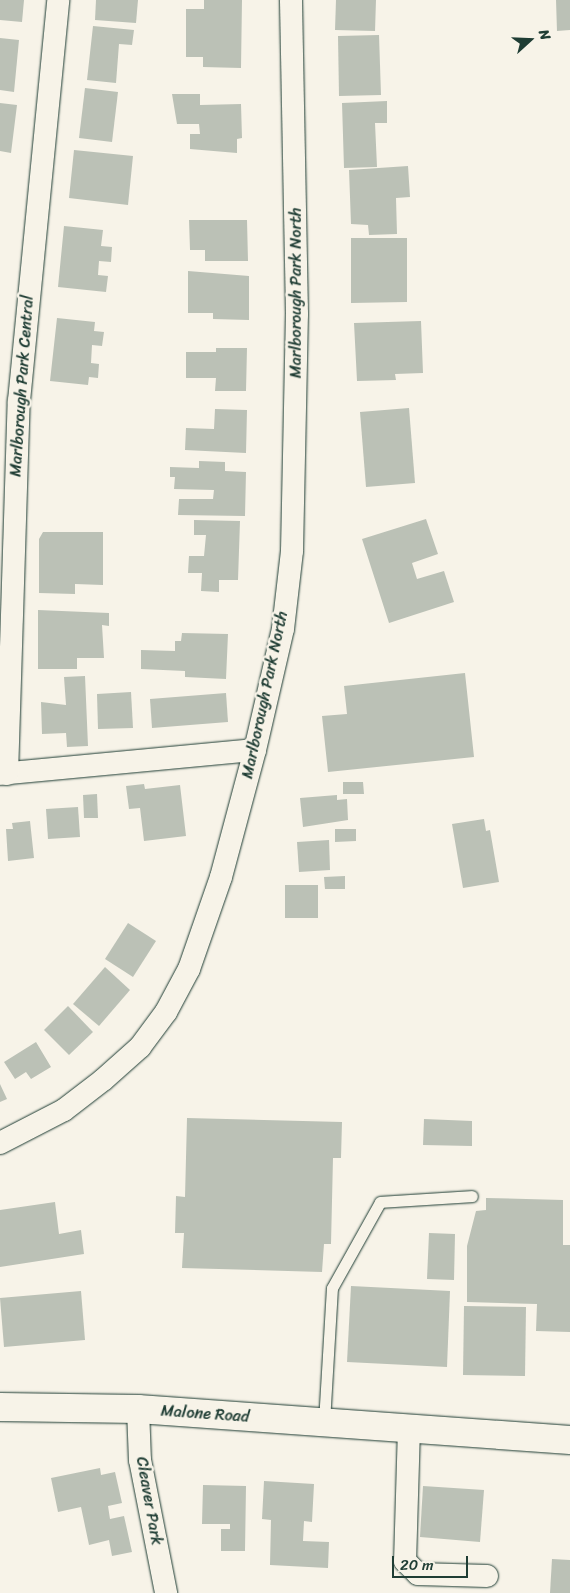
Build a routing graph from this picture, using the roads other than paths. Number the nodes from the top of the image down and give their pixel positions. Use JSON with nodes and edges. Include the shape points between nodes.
{"nodes":[{"id":1,"x":58,"y":0,"type":"edge"},
{"id":2,"x":291,"y":0,"type":"edge"},
{"id":3,"x":255,"y":750,"type":"junction"},
{"id":4,"x":4,"y":774,"type":"edge"},
{"id":5,"x":0,"y":1143,"type":"edge"},
{"id":6,"x":472,"y":1196,"type":"dead end"},
{"id":7,"x":0,"y":1407,"type":"edge"},
{"id":8,"x":138,"y":1409,"type":"junction"},
{"id":9,"x":324,"y":1422,"type":"junction"},
{"id":10,"x":410,"y":1428,"type":"junction"},
{"id":11,"x":570,"y":1440,"type":"edge"},
{"id":12,"x":487,"y":1576,"type":"dead end"},
{"id":13,"x":445,"y":1585,"type":"edge"},
{"id":14,"x":166,"y":1593,"type":"edge"}],
"edges":[{"from":1,"to":4,"type":"street","name":"Marlborough Park Central","via":[[19,401]]},
{"from":2,"to":3,"type":"street","name":"Marlborough Park North","via":[[297,314],[292,550],[282,629]]},
{"from":3,"to":4,"type":"street"},
{"from":3,"to":5,"type":"street","name":"Marlborough Park North","via":[[221,877],[189,969],[166,1012],[140,1047],[103,1080],[64,1110]]},
{"from":6,"to":9,"type":"lane","via":[[380,1202],[332,1288]]},
{"from":7,"to":8,"type":"main road","name":"Malone Road"},
{"from":8,"to":9,"type":"main road","name":"Malone Road"},
{"from":8,"to":14,"type":"street","name":"Cleaver Park","via":[[140,1460]]},
{"from":9,"to":10,"type":"main road","name":"Malone Road"},
{"from":10,"to":11,"type":"main road","name":"Malone Road"},
{"from":10,"to":13,"type":"street","via":[[405,1561],[418,1574]]},
{"from":12,"to":13,"type":"street"}]}
